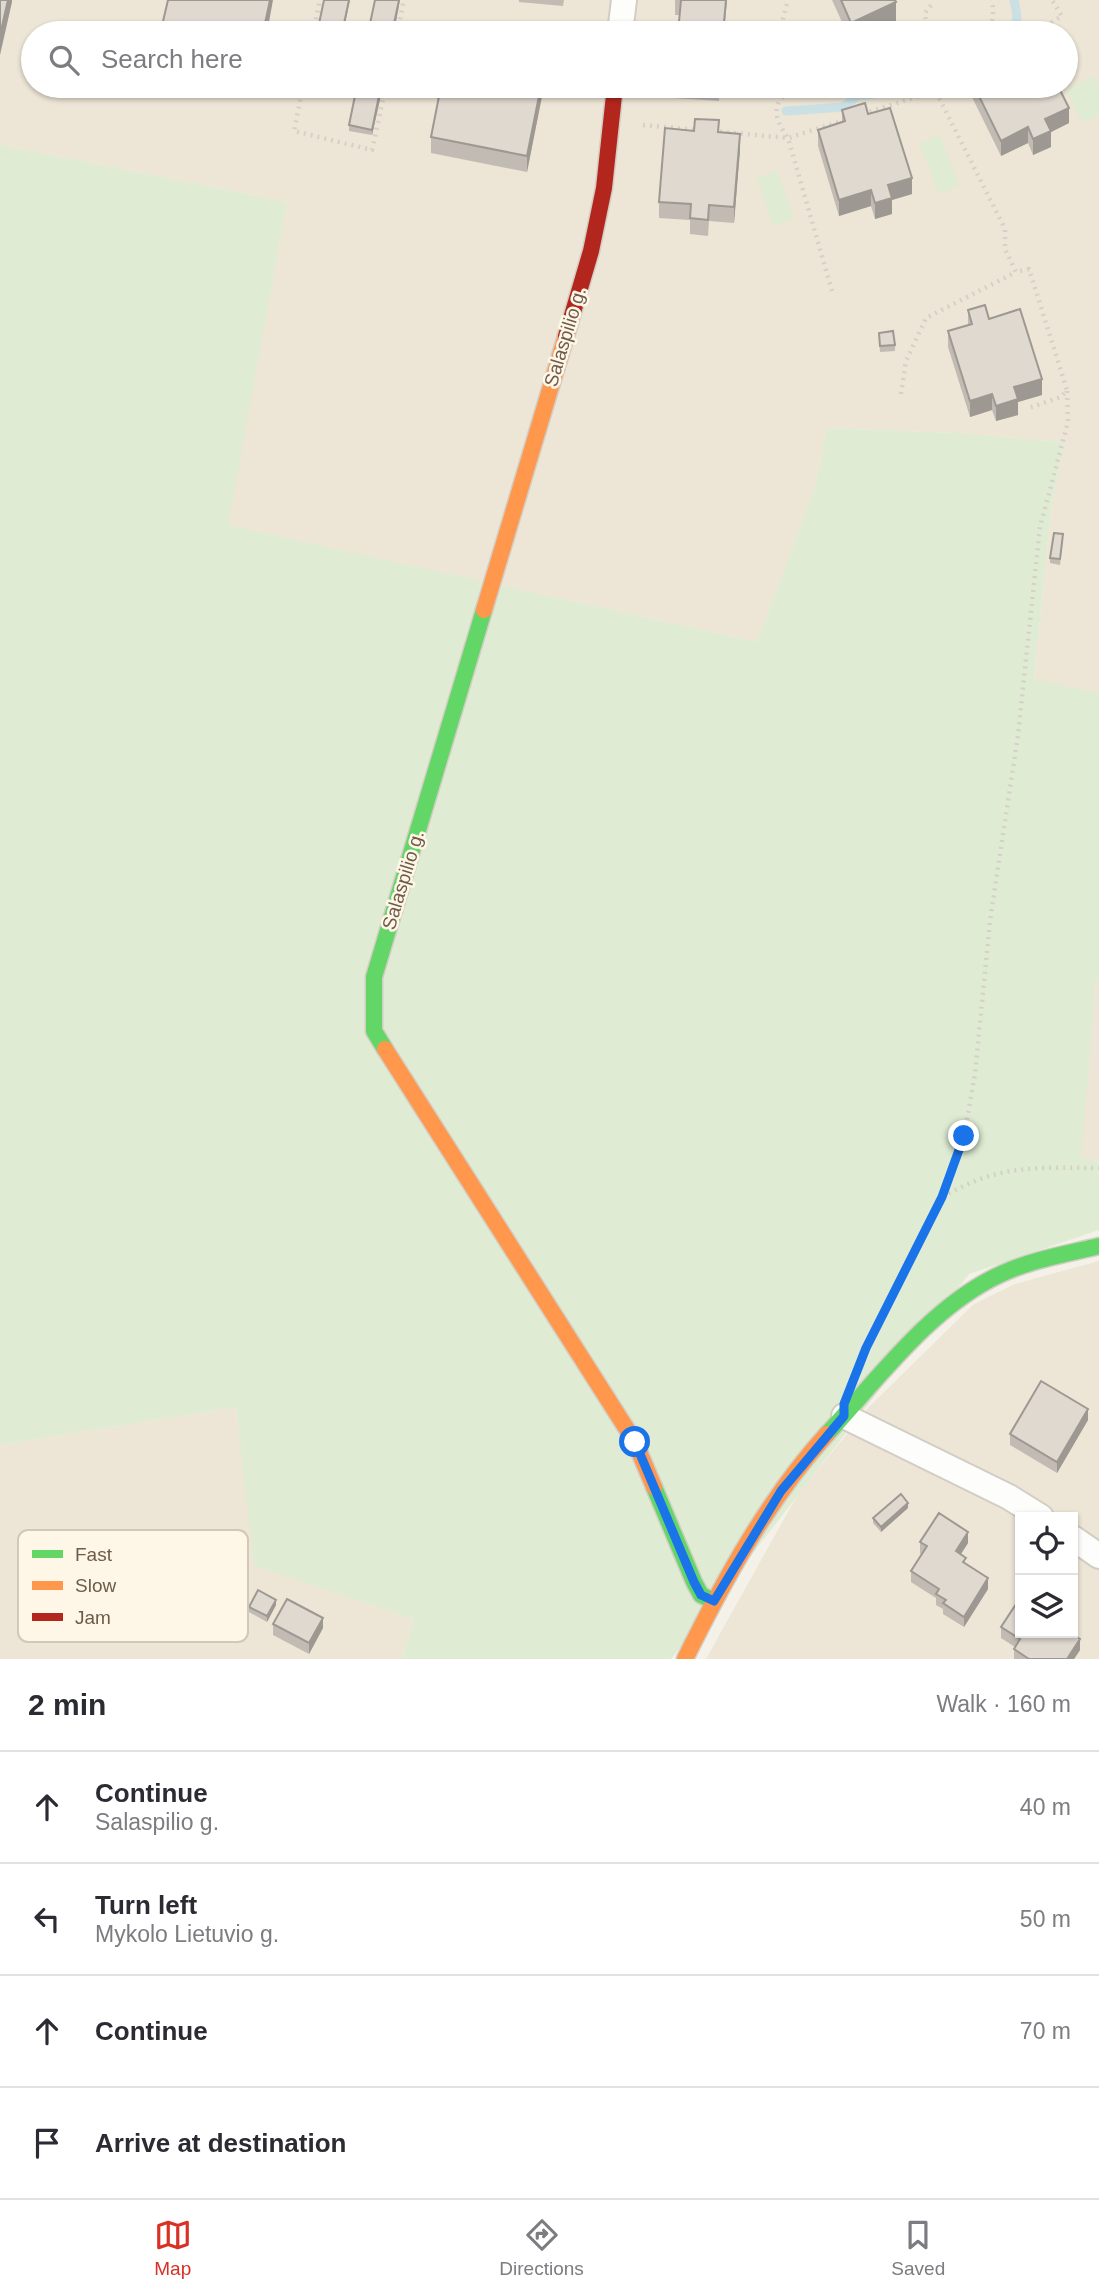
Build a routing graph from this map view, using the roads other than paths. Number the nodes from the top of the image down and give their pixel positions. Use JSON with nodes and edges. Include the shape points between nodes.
{"nodes":[{"id":1,"x":624,"y":0,"type":"edge"},
{"id":2,"x":621,"y":21,"type":"edge"},
{"id":3,"x":614,"y":98,"type":"edge"},
{"id":4,"x":1099,"y":1246,"type":"edge"},
{"id":5,"x":844,"y":1416,"type":"junction"},
{"id":6,"x":1033,"y":1512,"type":"edge"},
{"id":7,"x":1078,"y":1541,"type":"edge"},
{"id":8,"x":1099,"y":1556,"type":"edge"},
{"id":9,"x":714,"y":1601,"type":"junction"},
{"id":10,"x":685,"y":1659,"type":"edge"}],
"edges":[{"from":1,"to":2,"type":"street"},
{"from":3,"to":9,"type":"street","name":"Salaspilio g.","via":[[604,188],[591,251],[374,977],[374,1031],[635,1442],[694,1582],[701,1595]]},
{"from":4,"to":5,"type":"street","via":[[1001,1274],[961,1297],[925,1328]]},
{"from":5,"to":6,"type":"street"},
{"from":5,"to":9,"type":"street","via":[[781,1491]]},
{"from":7,"to":8,"type":"street"},
{"from":9,"to":10,"type":"street"}]}
